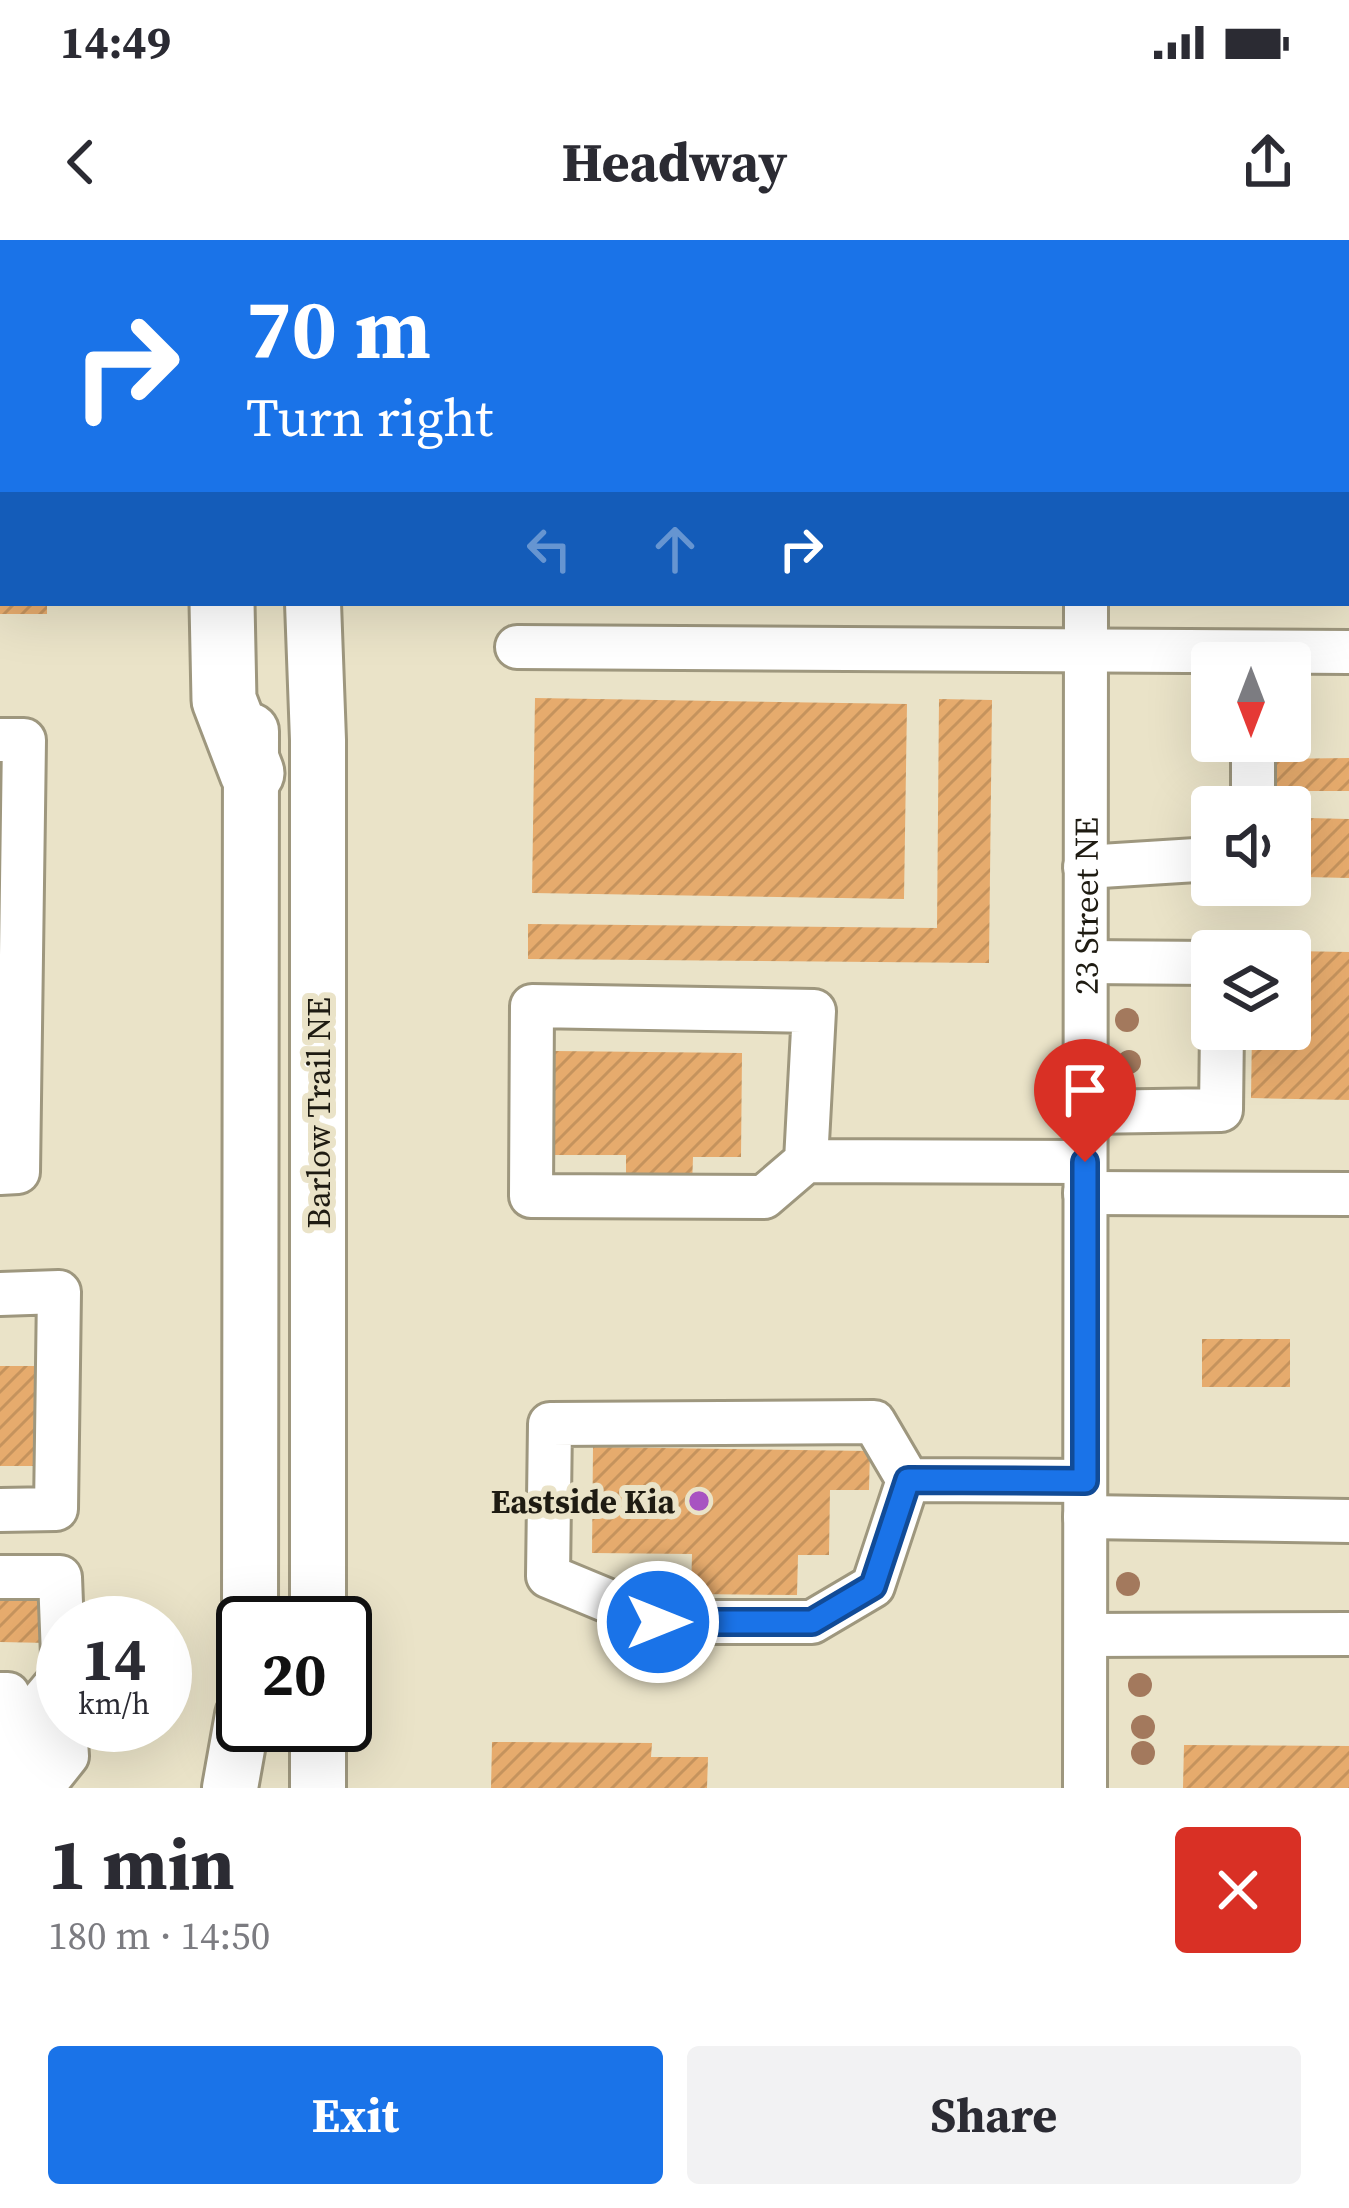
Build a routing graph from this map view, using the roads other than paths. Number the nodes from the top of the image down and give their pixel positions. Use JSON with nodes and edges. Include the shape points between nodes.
{"nodes":[{"id":1,"x":222,"y":606,"type":"edge"},
{"id":2,"x":250,"y":606,"type":"edge"},
{"id":3,"x":313,"y":606,"type":"edge"},
{"id":4,"x":1086,"y":606,"type":"edge"},
{"id":5,"x":517,"y":647,"type":"dead end"},
{"id":6,"x":1088,"y":652,"type":"junction"},
{"id":7,"x":1349,"y":652,"type":"edge"},
{"id":8,"x":1311,"y":654,"type":"edge"},
{"id":9,"x":1191,"y":656,"type":"edge"},
{"id":10,"x":0,"y":740,"type":"edge"},
{"id":11,"x":252,"y":773,"type":"junction"},
{"id":12,"x":1191,"y":861,"type":"edge"},
{"id":13,"x":1085,"y":867,"type":"junction"},
{"id":14,"x":1086,"y":962,"type":"junction"},
{"id":15,"x":1191,"y":963,"type":"edge"},
{"id":16,"x":1221,"y":1050,"type":"edge"},
{"id":17,"x":1085,"y":1112,"type":"junction"},
{"id":18,"x":806,"y":1162,"type":"junction"},
{"id":19,"x":0,"y":1173,"type":"edge"},
{"id":20,"x":1085,"y":1178,"type":"junction"},
{"id":21,"x":1349,"y":1194,"type":"edge"},
{"id":22,"x":0,"y":1294,"type":"edge"},
{"id":23,"x":908,"y":1480,"type":"junction"},
{"id":24,"x":1085,"y":1499,"type":"junction"},
{"id":25,"x":0,"y":1510,"type":"edge"},
{"id":26,"x":1349,"y":1521,"type":"edge"},
{"id":27,"x":0,"y":1577,"type":"edge"},
{"id":28,"x":61,"y":1596,"type":"edge"},
{"id":29,"x":250,"y":1596,"type":"edge"},
{"id":30,"x":318,"y":1596,"type":"edge"},
{"id":31,"x":1349,"y":1634,"type":"edge"},
{"id":32,"x":1085,"y":1635,"type":"junction"},
{"id":33,"x":0,"y":1694,"type":"edge"},
{"id":34,"x":60,"y":1752,"type":"edge"},
{"id":35,"x":236,"y":1752,"type":"edge"},
{"id":36,"x":249,"y":1752,"type":"edge"},
{"id":37,"x":318,"y":1752,"type":"edge"},
{"id":38,"x":6,"y":1780,"type":"edge"},
{"id":39,"x":230,"y":1788,"type":"edge"},
{"id":40,"x":248,"y":1788,"type":"edge"},
{"id":41,"x":318,"y":1788,"type":"edge"},
{"id":42,"x":1085,"y":1788,"type":"edge"}],
"edges":[{"from":1,"to":11,"type":"highway","via":[[224,700]]},
{"from":2,"to":11,"type":"main road","name":"Barlow Trail NE"},
{"from":3,"to":30,"type":"main road","name":"Barlow Trail NE"},
{"from":4,"to":6,"type":"street","name":"23 Street NE"},
{"from":5,"to":6,"type":"street"},
{"from":6,"to":9,"type":"street"},
{"from":6,"to":13,"type":"street","name":"23 Street NE"},
{"from":7,"to":8,"type":"street"},
{"from":10,"to":19,"type":"street","via":[[24,740],[18,1172]]},
{"from":11,"to":29,"type":"main road","name":"Barlow Trail NE"},
{"from":12,"to":13,"type":"street"},
{"from":13,"to":14,"type":"street","name":"23 Street NE"},
{"from":14,"to":15,"type":"street"},
{"from":14,"to":17,"type":"street","name":"23 Street NE"},
{"from":16,"to":17,"type":"street","via":[[1220,1110]]},
{"from":17,"to":20,"type":"street","name":"23 Street NE"},
{"from":18,"to":18,"type":"street","via":[[814,1011],[532,1006],[531,1196],[764,1197]]},
{"from":18,"to":20,"type":"street"},
{"from":20,"to":21,"type":"street"},
{"from":20,"to":24,"type":"street","name":"23 Street NE"},
{"from":22,"to":25,"type":"street","via":[[59,1292],[56,1509]]},
{"from":23,"to":23,"type":"street","via":[[873,1586],[812,1622],[658,1622],[548,1576],[550,1424],[874,1422]]},
{"from":23,"to":24,"type":"street"},
{"from":24,"to":26,"type":"street"},
{"from":24,"to":32,"type":"street","name":"23 Street NE"},
{"from":27,"to":28,"type":"street","via":[[60,1577]]},
{"from":31,"to":32,"type":"street"},
{"from":32,"to":42,"type":"street","name":"23 Street NE"},
{"from":33,"to":38,"type":"street","via":[[8,1694]]},
{"from":34,"to":38,"type":"street","via":[[51,1776]]},
{"from":35,"to":39,"type":"main road"},
{"from":36,"to":40,"type":"main road"},
{"from":37,"to":41,"type":"main road"}]}
